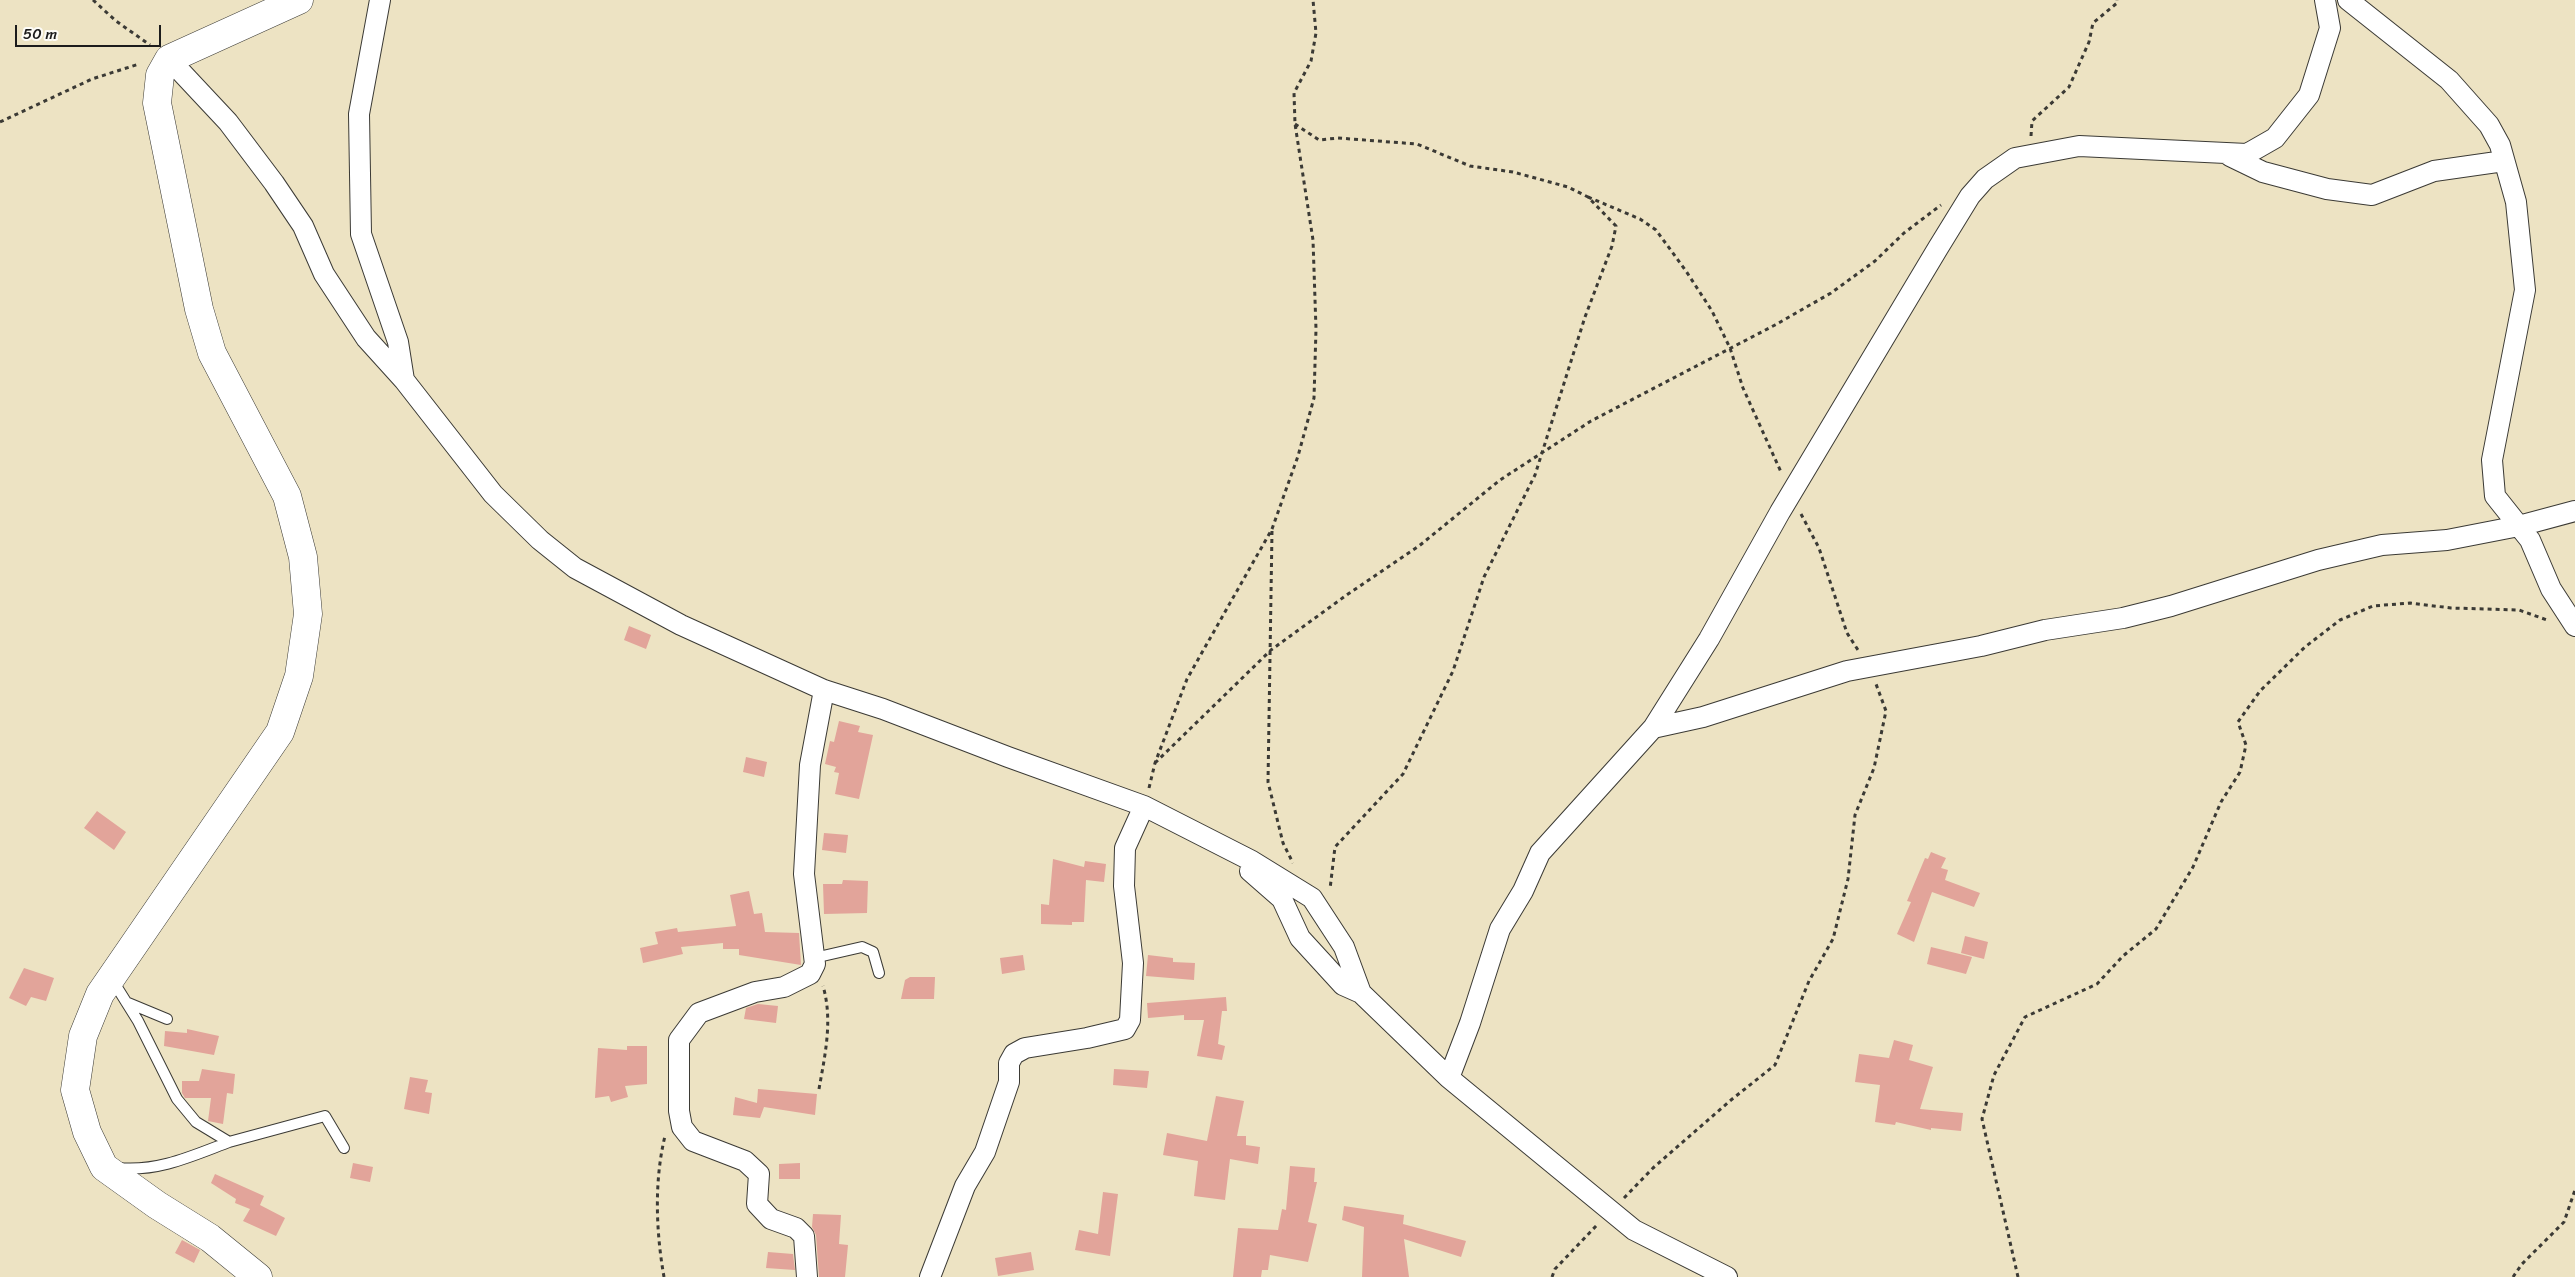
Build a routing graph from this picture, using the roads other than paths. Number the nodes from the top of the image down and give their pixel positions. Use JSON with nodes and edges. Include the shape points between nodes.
{"nodes":[{"id":1,"x":299,"y":0,"type":"edge"},
{"id":2,"x":380,"y":0,"type":"edge"},
{"id":3,"x":2325,"y":0,"type":"edge"},
{"id":4,"x":2348,"y":0,"type":"edge"},
{"id":5,"x":169,"y":58,"type":"junction"},
{"id":6,"x":2223,"y":153,"type":"junction"},
{"id":7,"x":2504,"y":161,"type":"junction"},
{"id":8,"x":404,"y":380,"type":"junction"},
{"id":9,"x":2575,"y":511,"type":"edge"},
{"id":10,"x":2519,"y":526,"type":"junction"},
{"id":11,"x":2575,"y":626,"type":"edge"},
{"id":12,"x":824,"y":690,"type":"junction"},
{"id":13,"x":1653,"y":728,"type":"junction"},
{"id":14,"x":1144,"y":806,"type":"junction"},
{"id":15,"x":1211,"y":840,"type":"junction"},
{"id":16,"x":815,"y":961,"type":"junction"},
{"id":17,"x":879,"y":973,"type":"dead end"},
{"id":18,"x":111,"y":978,"type":"junction"},
{"id":19,"x":1361,"y":993,"type":"junction"},
{"id":20,"x":126,"y":1002,"type":"junction"},
{"id":21,"x":167,"y":1018,"type":"dead end"},
{"id":22,"x":1449,"y":1078,"type":"junction"},
{"id":23,"x":229,"y":1142,"type":"junction"},
{"id":24,"x":344,"y":1148,"type":"dead end"},
{"id":25,"x":104,"y":1167,"type":"junction"},
{"id":26,"x":258,"y":1277,"type":"edge"},
{"id":27,"x":807,"y":1277,"type":"edge"},
{"id":28,"x":930,"y":1277,"type":"edge"},
{"id":29,"x":1727,"y":1277,"type":"edge"}],
"edges":[{"from":1,"to":5,"type":"street"},
{"from":2,"to":8,"type":"street","via":[[359,114],[362,234],[398,342]]},
{"from":3,"to":6,"type":"street","via":[[2330,28],[2309,95],[2275,138],[2247,154]]},
{"from":4,"to":7,"type":"street","via":[[2449,80],[2489,125]]},
{"from":5,"to":8,"type":"street","via":[[228,122],[274,183],[303,226],[324,274],[366,338]]},
{"from":5,"to":18,"type":"street","via":[[160,75],[157,103],[199,309],[212,354],[287,496],[303,557],[308,614],[299,676],[280,732]]},
{"from":6,"to":7,"type":"street","via":[[2263,172],[2327,189],[2372,195],[2434,171]]},
{"from":6,"to":13,"type":"street","via":[[2079,146],[2015,158],[1985,179],[1970,196],[1791,494],[1710,639]]},
{"from":7,"to":10,"type":"street","via":[[2516,202],[2525,290],[2492,460],[2495,496]]},
{"from":8,"to":12,"type":"street","via":[[493,494],[540,540],[575,568],[681,625]]},
{"from":9,"to":10,"type":"street"},
{"from":10,"to":11,"type":"street","via":[[2530,540],[2551,589]]},
{"from":10,"to":13,"type":"street","via":[[2447,540],[2382,545],[2318,560],[2123,618],[2045,630],[1981,646],[1847,671],[1703,716]]},
{"from":12,"to":14,"type":"street","via":[[883,708],[1008,758]]},
{"from":12,"to":16,"type":"street","via":[[810,765],[804,874]]},
{"from":13,"to":22,"type":"street","via":[[1540,853],[1523,891],[1500,929]]},
{"from":14,"to":15,"type":"street"},
{"from":14,"to":28,"type":"street","via":[[1124,848],[1125,896],[1133,963],[1130,1020],[1125,1029],[1025,1048],[1014,1054],[1009,1063],[1009,1082],[988,1144],[965,1186]]},
{"from":15,"to":19,"type":"street","via":[[1282,899],[1300,938],[1343,985]]},
{"from":15,"to":19,"type":"street","via":[[1252,860],[1312,898],[1344,947]]},
{"from":16,"to":17,"type":"lane","via":[[862,948],[873,952]]},
{"from":16,"to":27,"type":"street","via":[[810,974],[784,987],[755,992],[699,1013],[679,1040],[682,1127],[693,1141],[745,1162],[759,1174],[758,1204],[771,1219],[796,1228],[804,1236]]},
{"from":18,"to":20,"type":"lane"},
{"from":18,"to":25,"type":"street","via":[[100,994],[83,1036],[74,1090],[87,1132]]},
{"from":19,"to":22,"type":"street"},
{"from":20,"to":21,"type":"lane"},
{"from":20,"to":23,"type":"lane","via":[[177,1099],[196,1122]]},
{"from":22,"to":29,"type":"street","via":[[1634,1230]]},
{"from":23,"to":24,"type":"lane","via":[[325,1116]]},
{"from":23,"to":25,"type":"lane","via":[[168,1166],[139,1170]]},
{"from":25,"to":26,"type":"street","via":[[210,1238]]}]}
